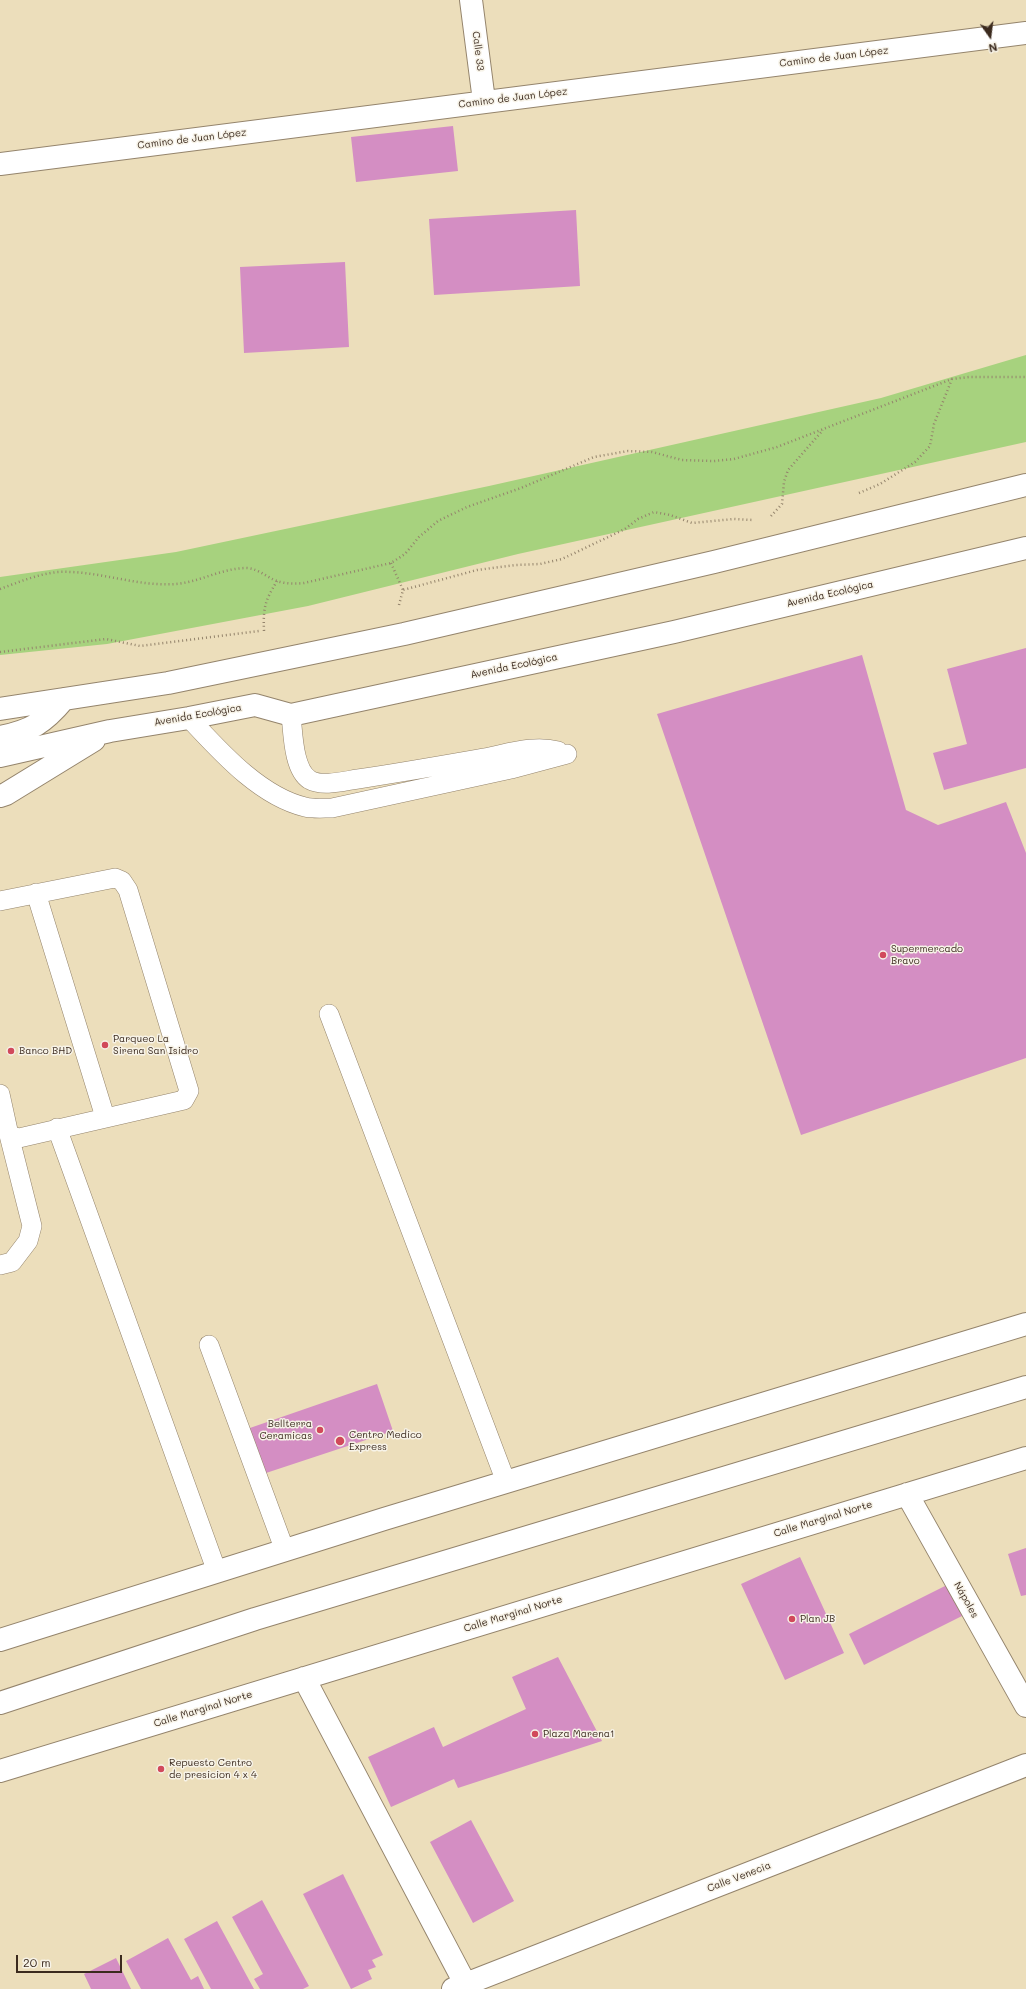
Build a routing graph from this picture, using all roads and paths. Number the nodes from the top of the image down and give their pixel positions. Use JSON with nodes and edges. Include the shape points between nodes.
{"nodes":[{"id":1,"x":471,"y":0,"type":"edge"},
{"id":2,"x":1026,"y":33,"type":"edge"},
{"id":3,"x":484,"y":101,"type":"junction"},
{"id":4,"x":0,"y":164,"type":"edge"},
{"id":5,"x":1026,"y":377,"type":"edge"},
{"id":6,"x":952,"y":379,"type":"junction"},
{"id":7,"x":824,"y":429,"type":"junction"},
{"id":8,"x":1026,"y":485,"type":"edge"},
{"id":9,"x":856,"y":495,"type":"dead end"},
{"id":10,"x":774,"y":518,"type":"dead end"},
{"id":11,"x":760,"y":520,"type":"dead end"},
{"id":12,"x":1026,"y":548,"type":"edge"},
{"id":13,"x":391,"y":563,"type":"junction"},
{"id":14,"x":277,"y":581,"type":"junction"},
{"id":15,"x":0,"y":589,"type":"edge"},
{"id":16,"x":403,"y":590,"type":"junction"},
{"id":17,"x":395,"y":610,"type":"dead end"},
{"id":18,"x":264,"y":631,"type":"junction"},
{"id":19,"x":270,"y":633,"type":"dead end"},
{"id":20,"x":0,"y":652,"type":"edge"},
{"id":21,"x":64,"y":699,"type":"junction"},
{"id":22,"x":0,"y":709,"type":"edge"},
{"id":23,"x":291,"y":715,"type":"junction"},
{"id":24,"x":189,"y":718,"type":"junction"},
{"id":25,"x":110,"y":730,"type":"junction"},
{"id":26,"x":0,"y":737,"type":"edge"},
{"id":27,"x":0,"y":756,"type":"edge"},
{"id":28,"x":0,"y":796,"type":"edge"},
{"id":29,"x":36,"y":893,"type":"junction"},
{"id":30,"x":0,"y":901,"type":"edge"},
{"id":31,"x":330,"y":1014,"type":"dead end"},
{"id":32,"x":0,"y":1094,"type":"edge"},
{"id":33,"x":105,"y":1117,"type":"junction"},
{"id":34,"x":57,"y":1128,"type":"junction"},
{"id":35,"x":9,"y":1135,"type":"junction"},
{"id":36,"x":0,"y":1265,"type":"edge"},
{"id":37,"x":1026,"y":1324,"type":"edge"},
{"id":38,"x":209,"y":1345,"type":"dead end"},
{"id":39,"x":1026,"y":1387,"type":"edge"},
{"id":40,"x":1026,"y":1458,"type":"edge"},
{"id":41,"x":506,"y":1482,"type":"junction"},
{"id":42,"x":907,"y":1494,"type":"junction"},
{"id":43,"x":285,"y":1550,"type":"junction"},
{"id":44,"x":218,"y":1572,"type":"junction"},
{"id":45,"x":2,"y":1635,"type":"edge"},
{"id":46,"x":304,"y":1678,"type":"junction"},
{"id":47,"x":0,"y":1703,"type":"edge"},
{"id":48,"x":1026,"y":1706,"type":"edge"},
{"id":49,"x":1026,"y":1765,"type":"edge"},
{"id":50,"x":0,"y":1771,"type":"edge"},
{"id":51,"x":462,"y":1987,"type":"edge"}],
"edges":[{"from":1,"to":3,"type":"main road","name":"Calle 33"},
{"from":2,"to":3,"type":"main road","name":"Camino de Juan López"},
{"from":3,"to":4,"type":"main road","name":"Camino de Juan López"},
{"from":5,"to":6,"type":"path"},
{"from":6,"to":7,"type":"path"},
{"from":6,"to":9,"type":"path","via":[[934,424],[930,446],[915,462],[880,484]]},
{"from":7,"to":10,"type":"path","via":[[788,470],[782,504],[767,520]]},
{"from":7,"to":13,"type":"path","via":[[777,448],[734,459],[682,460],[652,452],[628,451],[594,457],[521,488],[467,506],[438,520],[405,554]]},
{"from":8,"to":21,"type":"main road","via":[[714,562],[404,634],[168,683]]},
{"from":11,"to":16,"type":"path","via":[[734,519],[692,523],[654,512],[562,559],[540,564],[477,570]]},
{"from":12,"to":23,"type":"main road","name":"Avenida Ecológica","via":[[674,632]]},
{"from":13,"to":14,"type":"path","via":[[304,584]]},
{"from":13,"to":16,"type":"path"},
{"from":14,"to":15,"type":"path","via":[[248,568],[177,584],[152,584],[82,573],[58,572],[37,576]]},
{"from":14,"to":18,"type":"path","via":[[265,600]]},
{"from":16,"to":17,"type":"path","via":[[399,606]]},
{"from":18,"to":19,"type":"path"},
{"from":18,"to":20,"type":"path","via":[[140,646],[106,639]]},
{"from":21,"to":22,"type":"main road"},
{"from":21,"to":26,"type":"main road","via":[[51,716],[36,726]]},
{"from":23,"to":24,"type":"main road","name":"Avenida Ecológica","via":[[255,705]]},
{"from":23,"to":24,"type":"lane","via":[[294,748],[302,772],[310,780],[324,783],[395,774],[523,750],[551,749],[567,754],[511,769],[332,808],[305,807],[286,800],[265,787],[227,758]]},
{"from":24,"to":25,"type":"main road","name":"Avenida Ecológica"},
{"from":25,"to":27,"type":"main road","name":"Avenida Ecológica"},
{"from":25,"to":28,"type":"main road"},
{"from":29,"to":30,"type":"lane"},
{"from":29,"to":33,"type":"lane"},
{"from":29,"to":33,"type":"lane","via":[[115,878],[122,881],[128,890],[180,1057],[189,1091],[184,1100]]},
{"from":31,"to":41,"type":"lane"},
{"from":32,"to":35,"type":"lane"},
{"from":33,"to":34,"type":"lane"},
{"from":34,"to":35,"type":"lane","via":[[19,1138]]},
{"from":34,"to":44,"type":"lane"},
{"from":35,"to":36,"type":"lane","via":[[32,1226],[28,1241],[12,1262]]},
{"from":37,"to":41,"type":"main road"},
{"from":38,"to":43,"type":"lane"},
{"from":39,"to":47,"type":"main road","via":[[255,1619]]},
{"from":40,"to":42,"type":"main road","name":"Calle Marginal Norte"},
{"from":41,"to":43,"type":"main road"},
{"from":42,"to":46,"type":"main road","name":"Calle Marginal Norte"},
{"from":42,"to":48,"type":"main road","name":"Nápoles"},
{"from":43,"to":44,"type":"main road"},
{"from":44,"to":45,"type":"main road"},
{"from":46,"to":50,"type":"main road","name":"Calle Marginal Norte"},
{"from":46,"to":51,"type":"main road"},
{"from":49,"to":51,"type":"main road","name":"Calle Venecia"}]}
